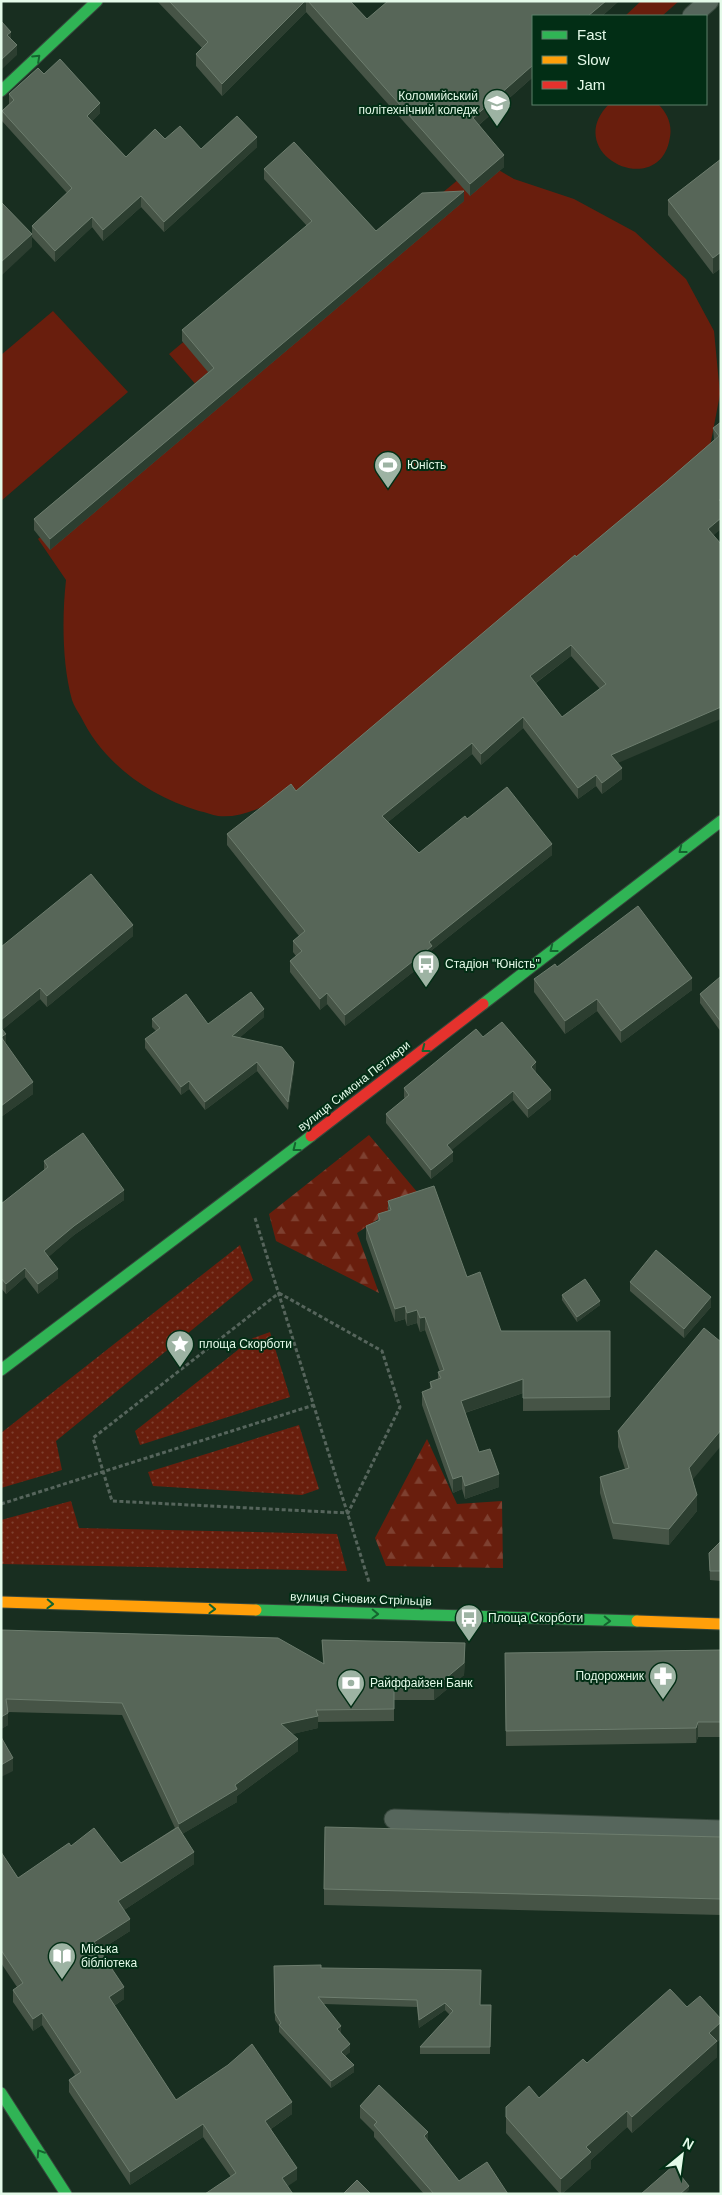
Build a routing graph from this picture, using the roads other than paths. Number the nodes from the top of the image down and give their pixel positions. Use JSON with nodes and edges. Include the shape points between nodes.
{"nodes":[{"id":1,"x":97,"y":1,"type":"edge"},
{"id":2,"x":709,"y":1,"type":"edge"},
{"id":3,"x":693,"y":15,"type":"edge"},
{"id":4,"x":1,"y":91,"type":"edge"},
{"id":5,"x":721,"y":821,"type":"edge"},
{"id":6,"x":1,"y":1370,"type":"edge"},
{"id":7,"x":1,"y":1602,"type":"edge"},
{"id":8,"x":721,"y":1624,"type":"edge"},
{"id":9,"x":394,"y":1819,"type":"dead end"},
{"id":10,"x":721,"y":1830,"type":"edge"},
{"id":11,"x":1,"y":2093,"type":"edge"},
{"id":12,"x":66,"y":2194,"type":"edge"}],
"edges":[{"from":4,"to":1,"type":"street","one_way":true},
{"from":2,"to":3,"type":"lane"},
{"from":5,"to":6,"type":"street","name":"вулиця Симона Петлюри","one_way":true},
{"from":7,"to":8,"type":"street","name":"вулиця Січових Стрільців","one_way":true},
{"from":9,"to":10,"type":"lane"},
{"from":12,"to":11,"type":"street","one_way":true}]}
